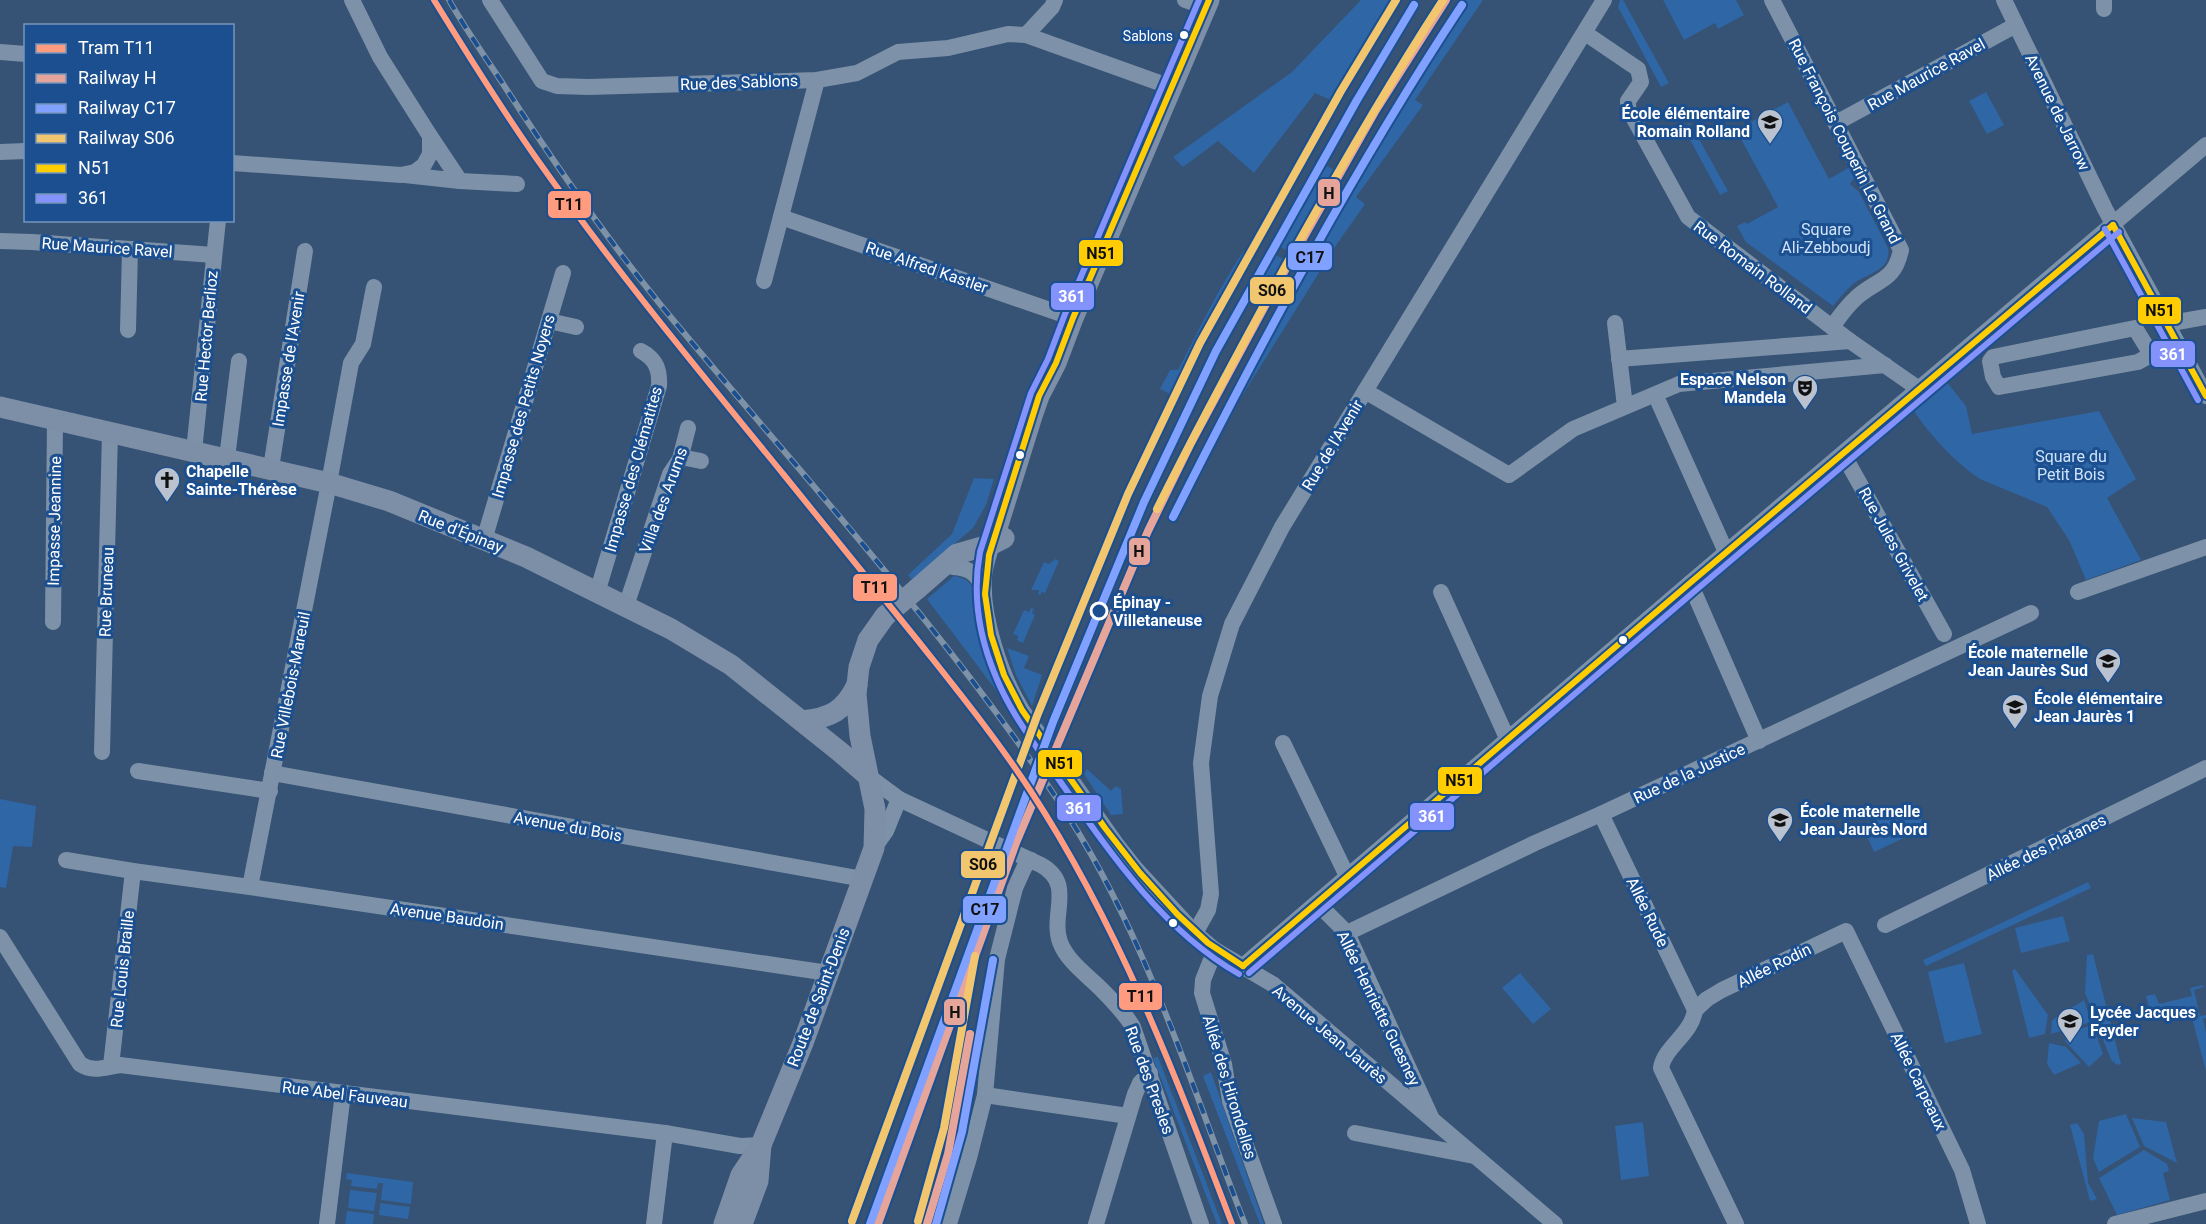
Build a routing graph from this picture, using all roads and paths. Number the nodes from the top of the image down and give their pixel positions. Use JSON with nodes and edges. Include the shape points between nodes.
{"nodes":[{"id":1,"x":352,"y":0,"type":"edge"},
{"id":2,"x":490,"y":0,"type":"edge"},
{"id":3,"x":1055,"y":0,"type":"edge"},
{"id":4,"x":1185,"y":0,"type":"edge"},
{"id":5,"x":1604,"y":0,"type":"edge"},
{"id":6,"x":1772,"y":0,"type":"edge"},
{"id":7,"x":2004,"y":0,"type":"edge"},
{"id":8,"x":1208,"y":4,"type":"edge"},
{"id":9,"x":2016,"y":25,"type":"junction"},
{"id":10,"x":1585,"y":33,"type":"junction"},
{"id":11,"x":1026,"y":35,"type":"junction"},
{"id":12,"x":0,"y":52,"type":"edge"},
{"id":13,"x":24,"y":54,"type":"edge"},
{"id":14,"x":817,"y":80,"type":"junction"},
{"id":15,"x":1171,"y":87,"type":"junction"},
{"id":16,"x":1836,"y":123,"type":"junction"},
{"id":17,"x":430,"y":136,"type":"junction"},
{"id":18,"x":2206,"y":144,"type":"edge"},
{"id":19,"x":24,"y":151,"type":"edge"},
{"id":20,"x":0,"y":152,"type":"edge"},
{"id":21,"x":234,"y":163,"type":"edge"},
{"id":22,"x":401,"y":175,"type":"junction"},
{"id":23,"x":460,"y":181,"type":"junction"},
{"id":24,"x":517,"y":184,"type":"dead end"},
{"id":25,"x":781,"y":217,"type":"junction"},
{"id":26,"x":218,"y":222,"type":"edge"},
{"id":27,"x":2113,"y":225,"type":"junction"},
{"id":28,"x":0,"y":242,"type":"edge"},
{"id":29,"x":130,"y":249,"type":"junction"},
{"id":30,"x":305,"y":251,"type":"dead end"},
{"id":31,"x":214,"y":255,"type":"junction"},
{"id":32,"x":563,"y":273,"type":"dead end"},
{"id":33,"x":764,"y":281,"type":"dead end"},
{"id":34,"x":374,"y":287,"type":"dead end"},
{"id":35,"x":2206,"y":317,"type":"edge"},
{"id":36,"x":1073,"y":318,"type":"junction"},
{"id":37,"x":549,"y":321,"type":"junction"},
{"id":38,"x":2177,"y":322,"type":"dead end"},
{"id":39,"x":1616,"y":323,"type":"dead end"},
{"id":40,"x":576,"y":327,"type":"dead end"},
{"id":41,"x":1832,"y":327,"type":"junction"},
{"id":42,"x":128,"y":330,"type":"dead end"},
{"id":43,"x":1850,"y":341,"type":"junction"},
{"id":44,"x":2176,"y":341,"type":"junction"},
{"id":45,"x":641,"y":351,"type":"dead end"},
{"id":46,"x":2151,"y":354,"type":"junction"},
{"id":47,"x":1619,"y":359,"type":"junction"},
{"id":48,"x":239,"y":361,"type":"dead end"},
{"id":49,"x":1056,"y":363,"type":"junction"},
{"id":50,"x":1885,"y":365,"type":"junction"},
{"id":51,"x":1919,"y":389,"type":"junction"},
{"id":52,"x":1365,"y":391,"type":"junction"},
{"id":53,"x":2206,"y":396,"type":"edge"},
{"id":54,"x":1659,"y":403,"type":"dead end"},
{"id":55,"x":1,"y":406,"type":"edge"},
{"id":56,"x":1625,"y":406,"type":"junction"},
{"id":57,"x":56,"y":420,"type":"junction"},
{"id":58,"x":688,"y":428,"type":"dead end"},
{"id":59,"x":110,"y":432,"type":"junction"},
{"id":60,"x":194,"y":451,"type":"junction"},
{"id":61,"x":1843,"y":454,"type":"junction"},
{"id":62,"x":681,"y":457,"type":"junction"},
{"id":63,"x":227,"y":458,"type":"junction"},
{"id":64,"x":701,"y":461,"type":"dead end"},
{"id":65,"x":271,"y":468,"type":"junction"},
{"id":66,"x":1015,"y":470,"type":"junction"},
{"id":67,"x":330,"y":483,"type":"junction"},
{"id":68,"x":484,"y":540,"type":"junction"},
{"id":69,"x":2206,"y":547,"type":"edge"},
{"id":70,"x":996,"y":548,"type":"junction"},
{"id":71,"x":1726,"y":552,"type":"junction"},
{"id":72,"x":948,"y":565,"type":"junction"},
{"id":73,"x":1690,"y":583,"type":"junction"},
{"id":74,"x":597,"y":592,"type":"junction"},
{"id":75,"x":1441,"y":592,"type":"dead end"},
{"id":76,"x":2078,"y":592,"type":"dead end"},
{"id":77,"x":984,"y":595,"type":"junction"},
{"id":78,"x":626,"y":606,"type":"junction"},
{"id":79,"x":2031,"y":613,"type":"dead end"},
{"id":80,"x":52,"y":622,"type":"dead end"},
{"id":81,"x":990,"y":623,"type":"junction"},
{"id":82,"x":1944,"y":634,"type":"dead end"},
{"id":83,"x":857,"y":684,"type":"junction"},
{"id":84,"x":802,"y":721,"type":"junction"},
{"id":85,"x":1507,"y":738,"type":"junction"},
{"id":86,"x":1759,"y":741,"type":"junction"},
{"id":87,"x":1283,"y":743,"type":"dead end"},
{"id":88,"x":102,"y":752,"type":"dead end"},
{"id":89,"x":2206,"y":768,"type":"edge"},
{"id":90,"x":138,"y":771,"type":"dead end"},
{"id":91,"x":272,"y":773,"type":"junction"},
{"id":92,"x":868,"y":776,"type":"junction"},
{"id":93,"x":270,"y":791,"type":"junction"},
{"id":94,"x":898,"y":799,"type":"junction"},
{"id":95,"x":1601,"y":814,"type":"junction"},
{"id":96,"x":874,"y":848,"type":"junction"},
{"id":97,"x":66,"y":860,"type":"dead end"},
{"id":98,"x":1031,"y":860,"type":"junction"},
{"id":99,"x":133,"y":872,"type":"junction"},
{"id":100,"x":1347,"y":876,"type":"junction"},
{"id":101,"x":863,"y":879,"type":"junction"},
{"id":102,"x":250,"y":887,"type":"junction"},
{"id":103,"x":1317,"y":903,"type":"junction"},
{"id":104,"x":1885,"y":925,"type":"dead end"},
{"id":105,"x":1195,"y":933,"type":"junction"},
{"id":106,"x":1347,"y":933,"type":"junction"},
{"id":107,"x":0,"y":937,"type":"edge"},
{"id":108,"x":1851,"y":941,"type":"joint"},
{"id":109,"x":1215,"y":950,"type":"junction"},
{"id":110,"x":1243,"y":966,"type":"junction"},
{"id":111,"x":828,"y":973,"type":"junction"},
{"id":112,"x":1695,"y":1010,"type":"junction"},
{"id":113,"x":111,"y":1066,"type":"junction"},
{"id":114,"x":1150,"y":1073,"type":"junction"},
{"id":115,"x":343,"y":1093,"type":"junction"},
{"id":116,"x":985,"y":1095,"type":"junction"},
{"id":117,"x":1128,"y":1116,"type":"junction"},
{"id":118,"x":1432,"y":1121,"type":"junction"},
{"id":119,"x":1355,"y":1132,"type":"dead end"},
{"id":120,"x":665,"y":1133,"type":"junction"},
{"id":121,"x":761,"y":1145,"type":"junction"},
{"id":122,"x":1477,"y":1157,"type":"junction"},
{"id":123,"x":2206,"y":1202,"type":"edge"},
{"id":124,"x":327,"y":1224,"type":"edge"},
{"id":125,"x":654,"y":1224,"type":"edge"},
{"id":126,"x":724,"y":1224,"type":"edge"},
{"id":127,"x":742,"y":1224,"type":"edge"},
{"id":128,"x":949,"y":1224,"type":"edge"},
{"id":129,"x":1095,"y":1224,"type":"edge"},
{"id":130,"x":1201,"y":1224,"type":"edge"},
{"id":131,"x":1274,"y":1224,"type":"edge"},
{"id":132,"x":1555,"y":1224,"type":"edge"},
{"id":133,"x":1736,"y":1224,"type":"edge"},
{"id":134,"x":1978,"y":1224,"type":"edge"},
{"id":135,"x":2115,"y":1224,"type":"edge"}],
"edges":[{"from":1,"to":17,"type":"street","via":[[380,57]]},
{"from":2,"to":14,"type":"street","name":"Rue des Sablons","via":[[542,81],[557,86]]},
{"from":3,"to":11,"type":"street"},
{"from":4,"to":8,"type":"street"},
{"from":5,"to":10,"type":"street","name":"Rue de l'Avenir"},
{"from":6,"to":16,"type":"street","name":"Rue François Couperin Le Grand"},
{"from":7,"to":9,"type":"street","name":"Avenue de Jarrow"},
{"from":8,"to":15,"type":"main road"},
{"from":9,"to":16,"type":"street","name":"Rue Maurice Ravel"},
{"from":9,"to":27,"type":"street","name":"Avenue de Jarrow"},
{"from":10,"to":41,"type":"street","name":"Rue Romain Rolland","via":[[1638,69],[1641,82],[1628,101],[1628,108],[1688,217]]},
{"from":10,"to":52,"type":"street","name":"Rue de l'Avenir"},
{"from":11,"to":14,"type":"street","name":"Rue des Sablons","via":[[1008,34],[948,48],[898,52],[858,73]]},
{"from":11,"to":15,"type":"street","name":"Rue des Sablons"},
{"from":12,"to":13,"type":"street"},
{"from":14,"to":25,"type":"street"},
{"from":15,"to":36,"type":"main road"},
{"from":16,"to":41,"type":"street","name":"Rue François Couperin Le Grand","via":[[1901,250],[1898,267],[1853,300]]},
{"from":17,"to":22,"type":"street","via":[[430,154],[424,165],[416,172]]},
{"from":17,"to":23,"type":"street"},
{"from":18,"to":27,"type":"street"},
{"from":19,"to":20,"type":"street"},
{"from":21,"to":22,"type":"street"},
{"from":22,"to":23,"type":"street"},
{"from":23,"to":24,"type":"street"},
{"from":25,"to":33,"type":"street"},
{"from":25,"to":36,"type":"street","name":"Rue Alfred Kastler"},
{"from":26,"to":31,"type":"street","name":"Rue Hector Berlioz"},
{"from":27,"to":44,"type":"street","name":"Avenue de Jarrow"},
{"from":27,"to":51,"type":"street"},
{"from":28,"to":29,"type":"street","name":"Rue Maurice Ravel"},
{"from":29,"to":31,"type":"street","name":"Rue Maurice Ravel"},
{"from":29,"to":42,"type":"street"},
{"from":30,"to":65,"type":"street","name":"Impasse de l'Avenir"},
{"from":31,"to":60,"type":"street","name":"Rue Hector Berlioz"},
{"from":32,"to":37,"type":"street","name":"Impasse des Petits Noyers"},
{"from":34,"to":67,"type":"street","name":"Rue Villebois-Mareuil","via":[[363,344],[351,363]]},
{"from":35,"to":38,"type":"street"},
{"from":36,"to":49,"type":"main road"},
{"from":37,"to":40,"type":"street"},
{"from":37,"to":68,"type":"street","name":"Impasse des Petits Noyers"},
{"from":39,"to":47,"type":"street"},
{"from":41,"to":43,"type":"street","name":"Rue Romain Rolland"},
{"from":43,"to":47,"type":"street"},
{"from":43,"to":50,"type":"street","name":"Rue Romain Rolland"},
{"from":44,"to":46,"type":"street"},
{"from":44,"to":53,"type":"street","name":"Avenue de Jarrow"},
{"from":45,"to":74,"type":"street","name":"Impasse des Clématites","via":[[657,367],[658,386]]},
{"from":46,"to":46,"type":"street","via":[[2138,362],[1999,387],[1990,361],[2135,327]]},
{"from":47,"to":56,"type":"street"},
{"from":48,"to":63,"type":"street"},
{"from":49,"to":66,"type":"main road","via":[[1039,396]]},
{"from":49,"to":70,"type":"main road","via":[[1036,447]]},
{"from":50,"to":51,"type":"street","name":"Rue Romain Rolland"},
{"from":50,"to":56,"type":"street","via":[[1679,384]]},
{"from":51,"to":61,"type":"street"},
{"from":52,"to":56,"type":"street","via":[[1509,475],[1573,429]]},
{"from":52,"to":105,"type":"street","name":"Rue de l'Avenir","via":[[1282,527],[1232,624],[1210,696],[1201,763],[1211,894],[1208,910]]},
{"from":54,"to":71,"type":"street"},
{"from":55,"to":57,"type":"main road","name":"Rue d'Épinay"},
{"from":57,"to":59,"type":"main road","name":"Rue d'Épinay"},
{"from":57,"to":80,"type":"street","name":"Impasse Jeannine"},
{"from":58,"to":62,"type":"street","name":"Villa des Arums"},
{"from":59,"to":60,"type":"main road","name":"Rue d'Épinay"},
{"from":59,"to":88,"type":"street","name":"Rue Bruneau"},
{"from":60,"to":63,"type":"main road","name":"Rue d'Épinay"},
{"from":61,"to":71,"type":"street"},
{"from":61,"to":82,"type":"street","name":"Rue Jules Grivelet"},
{"from":62,"to":64,"type":"street"},
{"from":62,"to":78,"type":"street","name":"Villa des Arums","via":[[670,474]]},
{"from":63,"to":65,"type":"main road","name":"Rue d'Épinay"},
{"from":65,"to":67,"type":"main road","name":"Rue d'Épinay"},
{"from":66,"to":70,"type":"main road"},
{"from":66,"to":72,"type":"main road","via":[[983,525]]},
{"from":67,"to":68,"type":"main road","name":"Rue d'Épinay","via":[[389,501]]},
{"from":67,"to":91,"type":"street","name":"Rue Villebois-Mareuil"},
{"from":68,"to":74,"type":"main road","name":"Rue d'Épinay"},
{"from":69,"to":76,"type":"street"},
{"from":70,"to":72,"type":"main road"},
{"from":70,"to":77,"type":"street","name":"Avenue Jean Jaurès","via":[[984,575]]},
{"from":70,"to":81,"type":"street","name":"Avenue Jean Jaurès"},
{"from":71,"to":73,"type":"street"},
{"from":72,"to":77,"type":"street","via":[[976,575]]},
{"from":72,"to":83,"type":"main road","bridge":true,"via":[[885,616],[868,640]]},
{"from":73,"to":85,"type":"street"},
{"from":73,"to":86,"type":"street"},
{"from":74,"to":78,"type":"main road","name":"Rue d'Épinay"},
{"from":75,"to":85,"type":"street"},
{"from":77,"to":81,"type":"street","name":"Avenue Jean Jaurès"},
{"from":78,"to":84,"type":"main road","name":"Rue d'Épinay","via":[[731,665]]},
{"from":79,"to":86,"type":"street","name":"Rue de la Justice"},
{"from":81,"to":105,"type":"street","name":"Avenue Jean Jaurès","via":[[1003,671],[1022,710],[1123,853]]},
{"from":83,"to":84,"type":"main road","via":[[850,697],[827,718]]},
{"from":83,"to":92,"type":"main road","name":"Route de Saint-Denis","via":[[857,710]]},
{"from":84,"to":92,"type":"main road","name":"Rue d'Épinay"},
{"from":85,"to":100,"type":"street"},
{"from":86,"to":95,"type":"street","name":"Rue de la Justice"},
{"from":87,"to":100,"type":"street"},
{"from":89,"to":104,"type":"street","name":"Allée des Platanes"},
{"from":90,"to":93,"type":"street"},
{"from":91,"to":93,"type":"street","name":"Rue Villebois-Mareuil"},
{"from":91,"to":101,"type":"street","name":"Avenue du Bois"},
{"from":92,"to":94,"type":"street"},
{"from":92,"to":96,"type":"main road","name":"Route de Saint-Denis","via":[[875,809]]},
{"from":93,"to":102,"type":"street","name":"Rue Villebois-Mareuil"},
{"from":94,"to":96,"type":"street","name":"Route de Saint-Denis","via":[[886,831]]},
{"from":94,"to":98,"type":"street"},
{"from":95,"to":106,"type":"street","name":"Rue de la Justice"},
{"from":95,"to":112,"type":"street","name":"Allée Rude"},
{"from":96,"to":101,"type":"main road","name":"Route de Saint-Denis"},
{"from":97,"to":99,"type":"street","name":"Avenue Baudoin"},
{"from":98,"to":114,"type":"street","name":"Rue des Presles","via":[[1051,872],[1059,885],[1061,944],[1126,1016]]},
{"from":98,"to":116,"type":"street","via":[[1016,888],[996,959]]},
{"from":99,"to":102,"type":"street","name":"Avenue Baudoin"},
{"from":99,"to":113,"type":"street","name":"Rue Louis Braille"},
{"from":100,"to":103,"type":"street"},
{"from":101,"to":111,"type":"main road","name":"Route de Saint-Denis"},
{"from":102,"to":111,"type":"street","name":"Avenue Baudoin"},
{"from":103,"to":106,"type":"street","name":"Allée Henriette Guesney"},
{"from":103,"to":110,"type":"street"},
{"from":105,"to":109,"type":"street","name":"Avenue Jean Jaurès"},
{"from":106,"to":118,"type":"street","name":"Allée Henriette Guesney"},
{"from":107,"to":113,"type":"street","name":"Rue Abel Fauveau","via":[[80,1064],[96,1070]]},
{"from":108,"to":112,"type":"street","name":"Allée Rodin","via":[[1846,931],[1722,990]]},
{"from":108,"to":134,"type":"street","name":"Allée Carpeaux","via":[[1962,1170]]},
{"from":109,"to":110,"type":"street","name":"Avenue Jean Jaurès"},
{"from":109,"to":131,"type":"street","name":"Allée des Hirondelles","via":[[1202,993],[1224,1064],[1230,1101]]},
{"from":110,"to":118,"type":"street","name":"Avenue Jean Jaurès","via":[[1274,985]]},
{"from":111,"to":121,"type":"main road","name":"Route de Saint-Denis"},
{"from":112,"to":133,"type":"street","via":[[1694,1021],[1661,1064],[1662,1071]]},
{"from":113,"to":115,"type":"street","name":"Rue Abel Fauveau"},
{"from":114,"to":117,"type":"street","via":[[1140,1083]]},
{"from":114,"to":130,"type":"street","name":"Rue des Presles"},
{"from":115,"to":120,"type":"street","name":"Rue Abel Fauveau"},
{"from":115,"to":124,"type":"street"},
{"from":116,"to":117,"type":"street"},
{"from":116,"to":128,"type":"street"},
{"from":117,"to":129,"type":"street"},
{"from":118,"to":122,"type":"street","name":"Avenue Jean Jaurès"},
{"from":119,"to":122,"type":"street"},
{"from":120,"to":121,"type":"street","name":"Rue Abel Fauveau","via":[[740,1146]]},
{"from":120,"to":125,"type":"street"},
{"from":121,"to":126,"type":"main road","name":"Route de Saint-Denis","via":[[741,1175]]},
{"from":121,"to":127,"type":"main road","name":"Route de Saint-Denis","via":[[758,1181]]},
{"from":122,"to":132,"type":"street","name":"Avenue Jean Jaurès"},
{"from":123,"to":135,"type":"street"}]}
